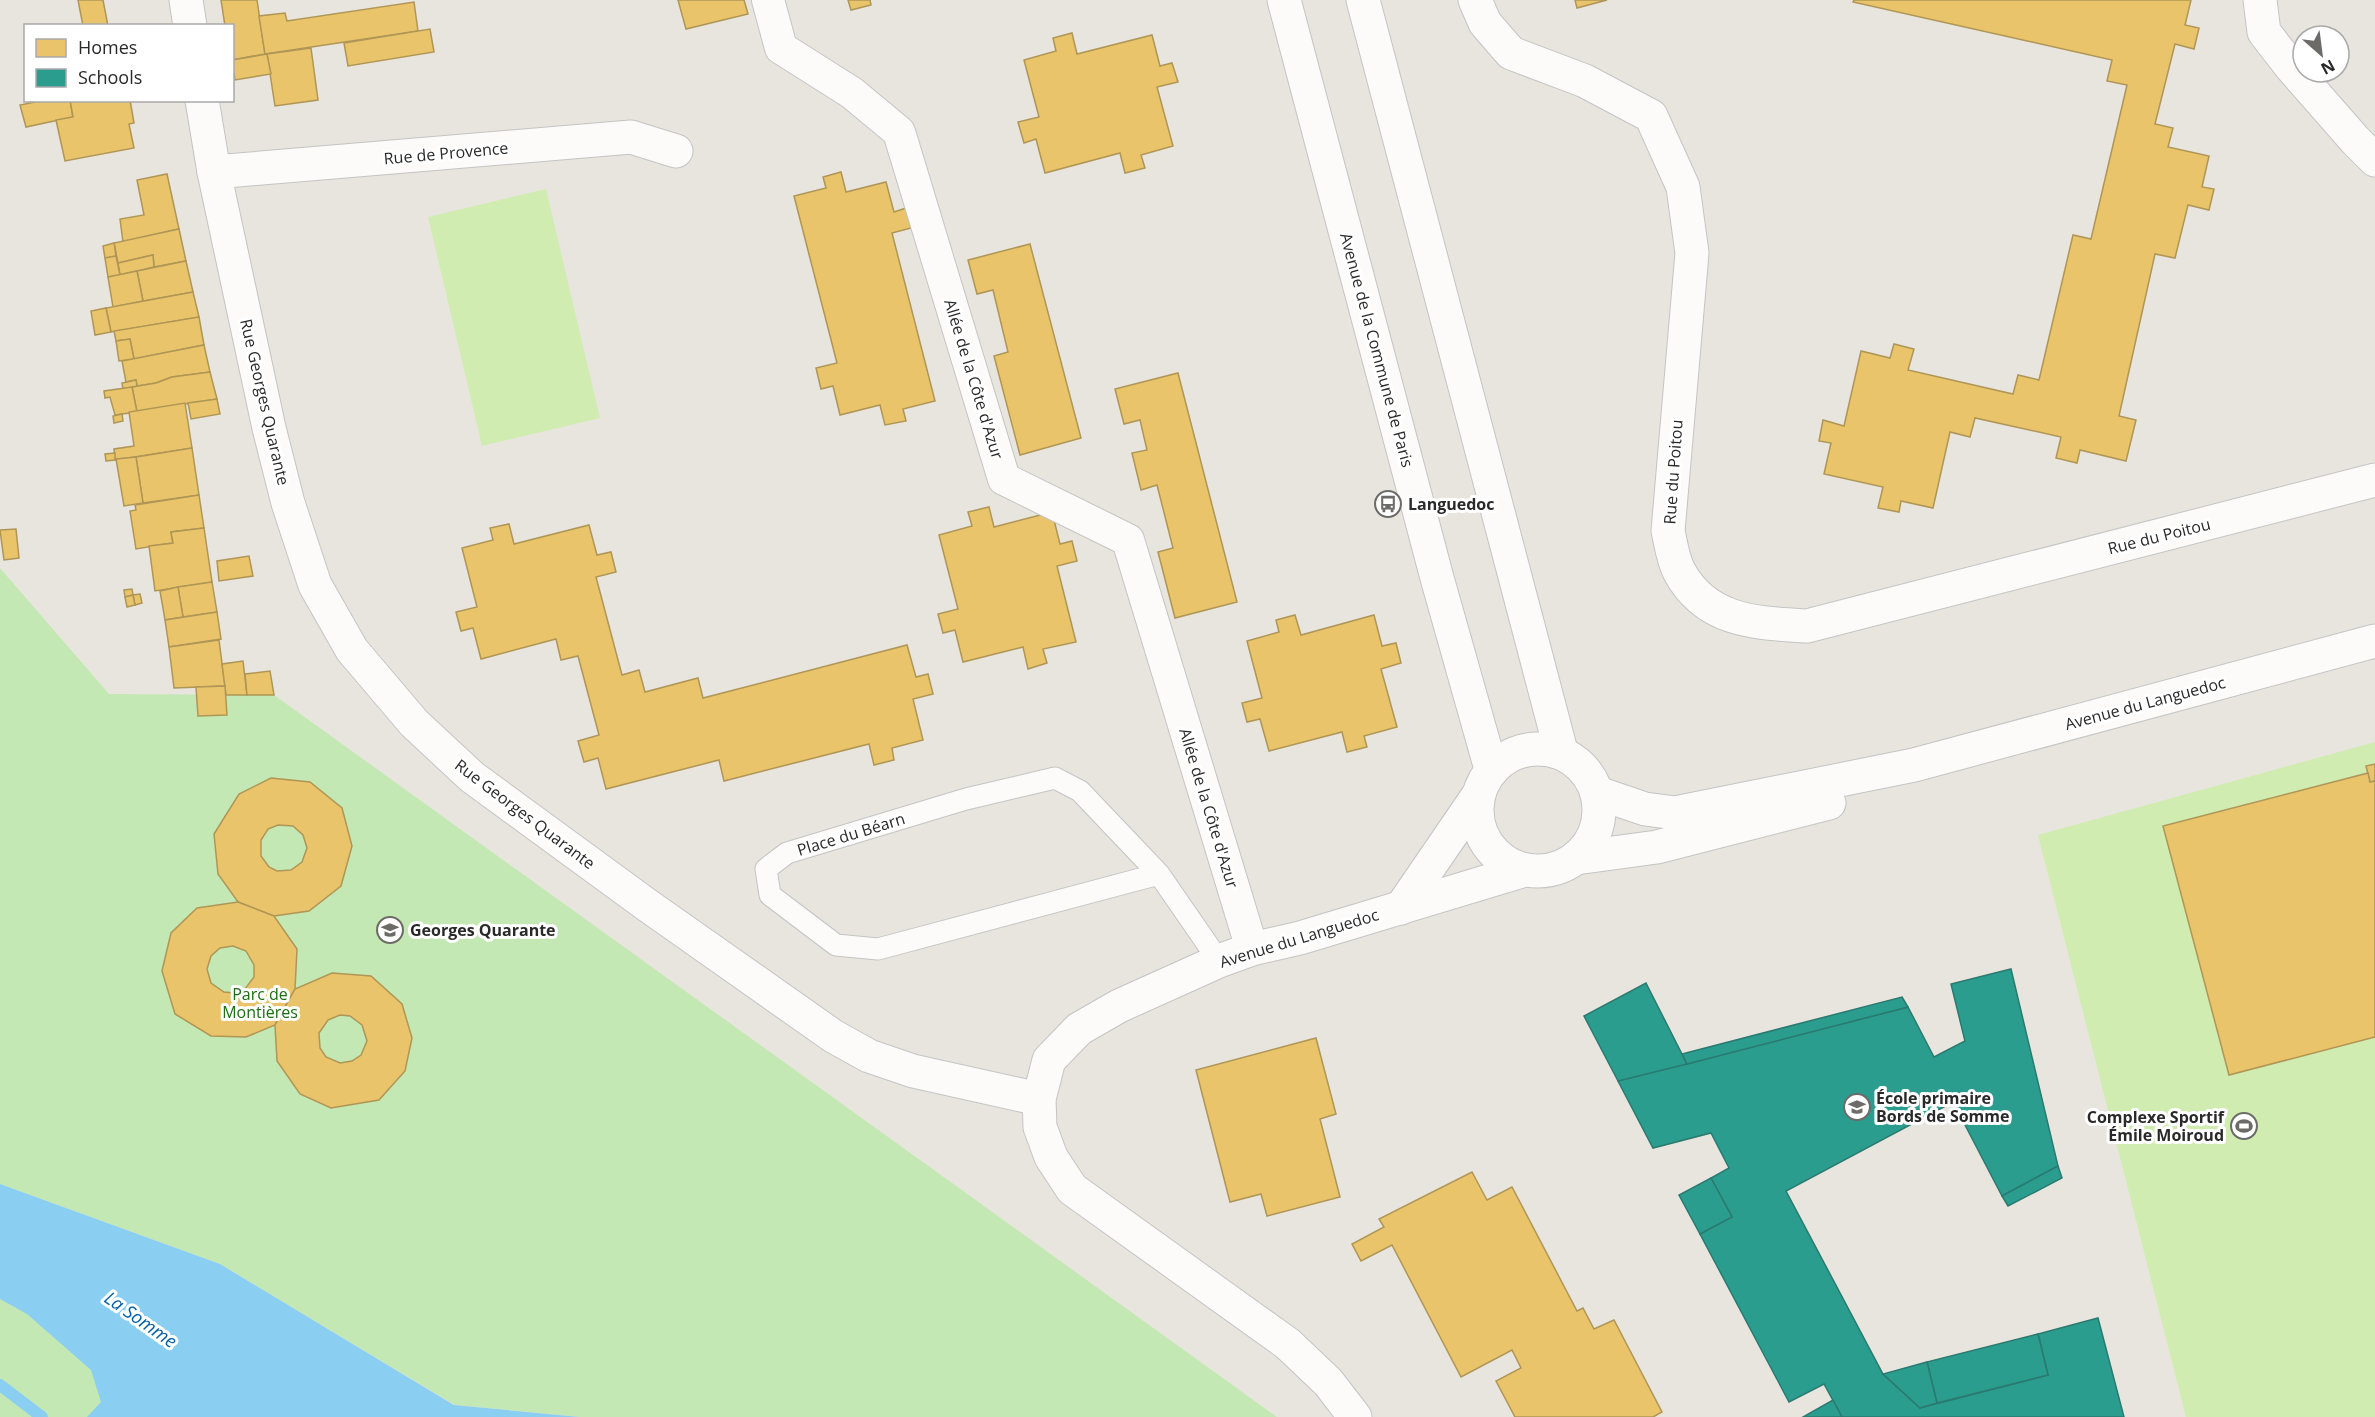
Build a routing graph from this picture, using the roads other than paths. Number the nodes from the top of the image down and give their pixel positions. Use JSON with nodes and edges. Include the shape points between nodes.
{"nodes":[{"id":1,"x":186,"y":0,"type":"edge"},
{"id":2,"x":768,"y":0,"type":"edge"},
{"id":3,"x":1284,"y":0,"type":"edge"},
{"id":4,"x":1363,"y":0,"type":"edge"},
{"id":5,"x":1475,"y":0,"type":"edge"},
{"id":6,"x":2260,"y":0,"type":"edge"},
{"id":7,"x":190,"y":24,"type":"edge"},
{"id":8,"x":202,"y":102,"type":"edge"},
{"id":9,"x":676,"y":151,"type":"dead end"},
{"id":10,"x":2375,"y":160,"type":"edge"},
{"id":11,"x":214,"y":172,"type":"junction"},
{"id":12,"x":2375,"y":480,"type":"edge"},
{"id":13,"x":2375,"y":641,"type":"edge"},
{"id":14,"x":1561,"y":751,"type":"junction"},
{"id":15,"x":1914,"y":765,"type":"junction"},
{"id":16,"x":1484,"y":783,"type":"junction"},
{"id":17,"x":1598,"y":793,"type":"junction"},
{"id":18,"x":1576,"y":858,"type":"junction"},
{"id":19,"x":1525,"y":870,"type":"junction"},
{"id":20,"x":1159,"y":874,"type":"junction"},
{"id":21,"x":1401,"y":908,"type":"junction"},
{"id":22,"x":1252,"y":949,"type":"junction"},
{"id":23,"x":1219,"y":961,"type":"junction"},
{"id":24,"x":1039,"y":1099,"type":"junction"},
{"id":25,"x":1355,"y":1417,"type":"edge"}],
"edges":[{"from":1,"to":7,"type":"street"},
{"from":2,"to":22,"type":"street","name":"Allée de la Côte d'Azur","via":[[782,48],[852,93],[899,132],[1004,479],[1128,540]]},
{"from":3,"to":16,"type":"street","name":"Avenue de la Commune de Paris","via":[[1437,578]]},
{"from":4,"to":14,"type":"street"},
{"from":5,"to":12,"type":"street","name":"Rue du Poitou","via":[[1485,23],[1511,53],[1585,81],[1651,116],[1683,187],[1692,253],[1668,531],[1678,570],[1699,598],[1726,616],[1807,626]]},
{"from":6,"to":10,"type":"street","via":[[2264,32]]},
{"from":8,"to":11,"type":"street","name":"Rue Georges Quarante"},
{"from":9,"to":11,"type":"street","name":"Rue de Provence","via":[[631,137]]},
{"from":11,"to":24,"type":"street","name":"Rue Georges Quarante","via":[[268,428],[315,585],[352,650],[414,723],[490,791],[833,1035],[868,1056],[913,1071]]},
{"from":13,"to":15,"type":"street","name":"Avenue du Languedoc"},
{"from":14,"to":16,"type":"street","via":[[1538,748],[1504,758]]},
{"from":14,"to":17,"type":"street","via":[[1585,771]]},
{"from":15,"to":17,"type":"street","name":"Avenue du Languedoc","via":[[1675,813],[1645,809]]},
{"from":15,"to":18,"type":"street","name":"Avenue du Languedoc","via":[[1869,793],[1657,847]]},
{"from":16,"to":19,"type":"street","via":[[1476,816],[1481,835],[1506,863]]},
{"from":16,"to":21,"type":"street","name":"Avenue du Languedoc"},
{"from":17,"to":18,"type":"street","via":[[1597,826]]},
{"from":18,"to":19,"type":"street","via":[[1552,870]]},
{"from":19,"to":21,"type":"street","name":"Avenue du Languedoc"},
{"from":20,"to":20,"type":"lane","name":"Place du Béarn","via":[[1080,791],[1055,778],[966,799],[787,853],[766,869],[770,895],[836,945],[878,949]]},
{"from":20,"to":23,"type":"lane","name":"Place du Béarn"},
{"from":21,"to":22,"type":"street","name":"Avenue du Languedoc"},
{"from":22,"to":23,"type":"street","name":"Avenue du Languedoc"},
{"from":23,"to":24,"type":"street","name":"Avenue du Languedoc","via":[[1119,1005],[1080,1029],[1049,1060]]},
{"from":24,"to":25,"type":"street","name":"Avenue du Languedoc","via":[[1041,1127],[1051,1157],[1072,1189],[1288,1344],[1328,1382]]}]}
